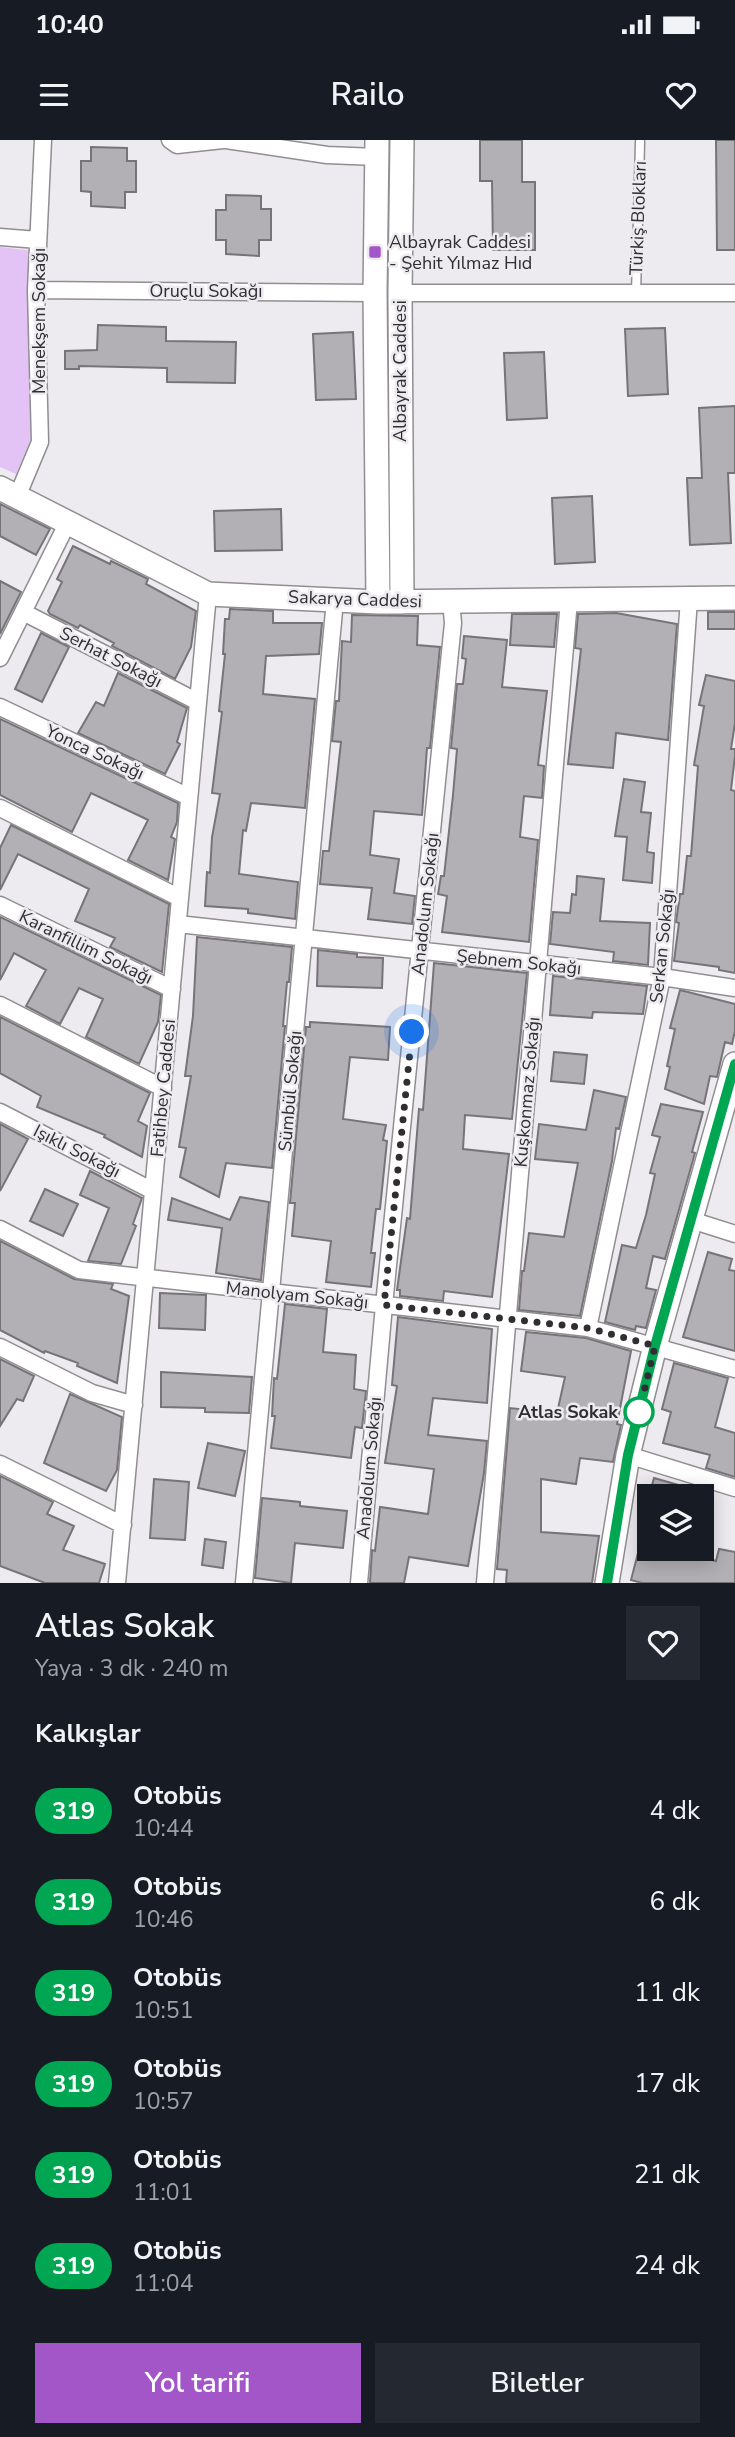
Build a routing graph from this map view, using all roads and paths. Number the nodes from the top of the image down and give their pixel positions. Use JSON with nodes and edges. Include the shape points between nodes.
{"nodes":[{"id":1,"x":43,"y":140,"type":"edge"},
{"id":2,"x":170,"y":140,"type":"edge"},
{"id":3,"x":225,"y":140,"type":"edge"},
{"id":4,"x":640,"y":142,"type":"dead end"},
{"id":5,"x":377,"y":148,"type":"edge"},
{"id":6,"x":402,"y":149,"type":"edge"},
{"id":7,"x":0,"y":237,"type":"edge"},
{"id":8,"x":38,"y":240,"type":"junction"},
{"id":9,"x":36,"y":290,"type":"junction"},
{"id":10,"x":375,"y":293,"type":"junction"},
{"id":11,"x":400,"y":293,"type":"junction"},
{"id":12,"x":735,"y":293,"type":"edge"},
{"id":13,"x":636,"y":294,"type":"junction"},
{"id":14,"x":8,"y":492,"type":"edge"},
{"id":15,"x":68,"y":522,"type":"junction"},
{"id":16,"x":208,"y":594,"type":"junction"},
{"id":17,"x":735,"y":598,"type":"edge"},
{"id":18,"x":689,"y":599,"type":"junction"},
{"id":19,"x":335,"y":600,"type":"junction"},
{"id":20,"x":569,"y":600,"type":"junction"},
{"id":21,"x":378,"y":601,"type":"junction"},
{"id":22,"x":402,"y":601,"type":"junction"},
{"id":23,"x":451,"y":601,"type":"junction"},
{"id":24,"x":23,"y":612,"type":"junction"},
{"id":25,"x":0,"y":658,"type":"edge"},
{"id":26,"x":198,"y":702,"type":"junction"},
{"id":27,"x":0,"y":707,"type":"edge"},
{"id":28,"x":190,"y":797,"type":"junction"},
{"id":29,"x":0,"y":808,"type":"edge"},
{"id":30,"x":180,"y":898,"type":"junction"},
{"id":31,"x":0,"y":905,"type":"edge"},
{"id":32,"x":178,"y":924,"type":"junction"},
{"id":33,"x":304,"y":938,"type":"junction"},
{"id":34,"x":420,"y":951,"type":"junction"},
{"id":35,"x":538,"y":964,"type":"junction"},
{"id":36,"x":662,"y":978,"type":"junction"},
{"id":37,"x":735,"y":988,"type":"edge"},
{"id":38,"x":172,"y":989,"type":"junction"},
{"id":39,"x":0,"y":1004,"type":"edge"},
{"id":40,"x":735,"y":1063,"type":"edge"},
{"id":41,"x":163,"y":1088,"type":"junction"},
{"id":42,"x":0,"y":1112,"type":"edge"},
{"id":43,"x":728,"y":1112,"type":"edge"},
{"id":44,"x":153,"y":1191,"type":"junction"},
{"id":45,"x":691,"y":1220,"type":"junction"},
{"id":46,"x":0,"y":1228,"type":"edge"},
{"id":47,"x":735,"y":1234,"type":"edge"},
{"id":48,"x":145,"y":1278,"type":"junction"},
{"id":49,"x":271,"y":1292,"type":"junction"},
{"id":50,"x":384,"y":1305,"type":"junction"},
{"id":51,"x":508,"y":1318,"type":"junction"},
{"id":52,"x":588,"y":1328,"type":"junction"},
{"id":53,"x":655,"y":1346,"type":"junction"},
{"id":54,"x":0,"y":1347,"type":"edge"},
{"id":55,"x":735,"y":1369,"type":"edge"},
{"id":56,"x":134,"y":1405,"type":"junction"},
{"id":57,"x":628,"y":1455,"type":"junction"},
{"id":58,"x":0,"y":1464,"type":"edge"},
{"id":59,"x":735,"y":1488,"type":"edge"},
{"id":60,"x":123,"y":1525,"type":"junction"},
{"id":61,"x":117,"y":1583,"type":"edge"},
{"id":62,"x":244,"y":1583,"type":"edge"},
{"id":63,"x":359,"y":1583,"type":"edge"},
{"id":64,"x":485,"y":1583,"type":"edge"},
{"id":65,"x":607,"y":1583,"type":"edge"}],
"edges":[{"from":1,"to":8,"type":"street","name":"Menekşem Sokağı"},
{"from":2,"to":3,"type":"street","via":[[177,145]]},
{"from":3,"to":5,"type":"street","via":[[327,155]]},
{"from":4,"to":13,"type":"lane","name":"Türkiş Blokları"},
{"from":5,"to":6,"type":"street"},
{"from":5,"to":10,"type":"street","name":"Albayrak Caddesi"},
{"from":6,"to":11,"type":"street","name":"Albayrak Caddesi"},
{"from":7,"to":8,"type":"street"},
{"from":8,"to":9,"type":"street","name":"Menekşem Sokağı"},
{"from":9,"to":10,"type":"street","name":"Oruçlu Sokağı"},
{"from":9,"to":14,"type":"street","name":"Menekşem Sokağı","via":[[40,442]]},
{"from":10,"to":11,"type":"street"},
{"from":10,"to":21,"type":"street","name":"Albayrak Caddesi"},
{"from":11,"to":13,"type":"street"},
{"from":11,"to":22,"type":"street","name":"Albayrak Caddesi"},
{"from":12,"to":13,"type":"street"},
{"from":14,"to":15,"type":"street","name":"Sakarya Caddesi"},
{"from":15,"to":16,"type":"street","name":"Sakarya Caddesi"},
{"from":15,"to":24,"type":"street"},
{"from":16,"to":19,"type":"street","name":"Sakarya Caddesi"},
{"from":16,"to":26,"type":"street","name":"Fatihbey Caddesi"},
{"from":17,"to":18,"type":"street","name":"Sakarya Caddesi"},
{"from":18,"to":20,"type":"street","name":"Sakarya Caddesi"},
{"from":18,"to":36,"type":"street","name":"Serkan Sokağı"},
{"from":19,"to":21,"type":"street","name":"Sakarya Caddesi"},
{"from":19,"to":33,"type":"street","name":"Sümbül Sokağı"},
{"from":20,"to":23,"type":"street","name":"Sakarya Caddesi"},
{"from":20,"to":35,"type":"street","name":"Kuşkonmaz Sokağı"},
{"from":21,"to":22,"type":"street","name":"Sakarya Caddesi"},
{"from":22,"to":23,"type":"street","name":"Sakarya Caddesi"},
{"from":23,"to":34,"type":"street","name":"Anadolum Sokağı","via":[[453,623]]},
{"from":24,"to":25,"type":"street"},
{"from":24,"to":26,"type":"street","name":"Serhat Sokağı"},
{"from":26,"to":28,"type":"street","name":"Fatihbey Caddesi"},
{"from":27,"to":28,"type":"street","name":"Yonca Sokağı"},
{"from":28,"to":30,"type":"street","name":"Fatihbey Caddesi"},
{"from":29,"to":30,"type":"street"},
{"from":30,"to":32,"type":"street","name":"Fatihbey Caddesi"},
{"from":31,"to":38,"type":"street","name":"Karanfillim Sokağı"},
{"from":32,"to":33,"type":"street","name":"Şebnem Sokağı"},
{"from":32,"to":38,"type":"street","name":"Fatihbey Caddesi"},
{"from":33,"to":34,"type":"street","name":"Şebnem Sokağı"},
{"from":33,"to":49,"type":"street","name":"Sümbül Sokağı"},
{"from":34,"to":35,"type":"street","name":"Şebnem Sokağı"},
{"from":34,"to":50,"type":"street","name":"Anadolum Sokağı"},
{"from":35,"to":36,"type":"street","name":"Şebnem Sokağı"},
{"from":35,"to":51,"type":"street","name":"Kuşkonmaz Sokağı"},
{"from":36,"to":37,"type":"street","name":"Şebnem Sokağı"},
{"from":36,"to":52,"type":"street","name":"Serkan Sokağı"},
{"from":38,"to":41,"type":"street","name":"Fatihbey Caddesi"},
{"from":39,"to":41,"type":"street"},
{"from":40,"to":43,"type":"street"},
{"from":41,"to":44,"type":"street","name":"Fatihbey Caddesi"},
{"from":42,"to":44,"type":"street","name":"Işıklı Sokağı"},
{"from":43,"to":45,"type":"street"},
{"from":44,"to":48,"type":"street","name":"Fatihbey Caddesi"},
{"from":45,"to":47,"type":"street"},
{"from":45,"to":53,"type":"street"},
{"from":46,"to":48,"type":"street","name":"Manolyam Sokağı","via":[[79,1270]]},
{"from":48,"to":49,"type":"street","name":"Manolyam Sokağı"},
{"from":48,"to":56,"type":"street","name":"Fatihbey Caddesi"},
{"from":49,"to":50,"type":"street","name":"Manolyam Sokağı"},
{"from":49,"to":62,"type":"street","name":"Sümbül Sokağı"},
{"from":50,"to":51,"type":"street","name":"Manolyam Sokağı"},
{"from":50,"to":63,"type":"street","name":"Anadolum Sokağı"},
{"from":51,"to":52,"type":"street","name":"Manolyam Sokağı"},
{"from":51,"to":64,"type":"street","name":"Kuşkonmaz Sokağı"},
{"from":52,"to":53,"type":"street","name":"Manolyam Sokağı"},
{"from":53,"to":55,"type":"street","name":"Manolyam Sokağı"},
{"from":53,"to":57,"type":"street"},
{"from":54,"to":56,"type":"street","via":[[92,1393]]},
{"from":56,"to":60,"type":"street","name":"Fatihbey Caddesi"},
{"from":57,"to":59,"type":"street"},
{"from":57,"to":65,"type":"street"},
{"from":58,"to":60,"type":"street"},
{"from":60,"to":61,"type":"street","name":"Fatihbey Caddesi"}]}
